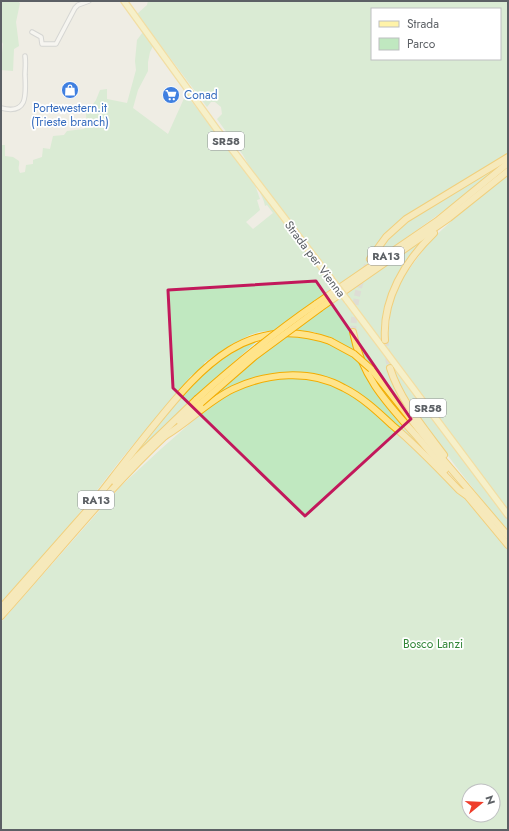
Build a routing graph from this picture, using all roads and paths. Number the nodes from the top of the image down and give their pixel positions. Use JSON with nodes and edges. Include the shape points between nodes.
{"nodes":[{"id":1,"x":89,"y":1,"type":"edge"},
{"id":2,"x":124,"y":1,"type":"edge"},
{"id":3,"x":32,"y":32,"type":"dead end"},
{"id":4,"x":25,"y":56,"type":"dead end"},
{"id":5,"x":1,"y":108,"type":"edge"},
{"id":6,"x":508,"y":157,"type":"edge"},
{"id":7,"x":508,"y":163,"type":"edge"},
{"id":8,"x":508,"y":171,"type":"edge"},
{"id":9,"x":498,"y":175,"type":"junction"},
{"id":10,"x":457,"y":209,"type":"junction"},
{"id":11,"x":449,"y":218,"type":"junction"},
{"id":12,"x":370,"y":258,"type":"tunnel mouth"},
{"id":13,"x":318,"y":306,"type":"junction"},
{"id":14,"x":353,"y":332,"type":"tunnel mouth"},
{"id":15,"x":384,"y":340,"type":"tunnel mouth"},
{"id":16,"x":390,"y":368,"type":"tunnel mouth"},
{"id":17,"x":199,"y":401,"type":"junction"},
{"id":18,"x":165,"y":436,"type":"junction"},
{"id":19,"x":467,"y":491,"type":"junction"},
{"id":20,"x":89,"y":508,"type":"junction"},
{"id":21,"x":508,"y":515,"type":"edge"},
{"id":22,"x":508,"y":536,"type":"edge"},
{"id":23,"x":508,"y":545,"type":"edge"},
{"id":24,"x":1,"y":608,"type":"edge"},
{"id":25,"x":1,"y":616,"type":"edge"}],
"edges":[{"from":1,"to":3,"type":"street","via":[[78,5],[73,11],[56,44],[42,44],[41,37]]},
{"from":2,"to":21,"type":"main road","name":"Strada per Vienna","number":"SR58","bridge":true,"via":[[218,131]]},
{"from":4,"to":5,"type":"street","via":[[25,100],[19,108]]},
{"from":6,"to":12,"type":"highway","via":[[406,219],[386,237]]},
{"from":7,"to":9,"type":"highway","number":"RA13"},
{"from":8,"to":9,"type":"highway","number":"RA13"},
{"from":9,"to":10,"type":"highway","number":"RA13"},
{"from":10,"to":11,"type":"highway","number":"RA13"},
{"from":10,"to":13,"type":"highway","number":"RA13"},
{"from":11,"to":13,"type":"highway","number":"RA13"},
{"from":11,"to":15,"type":"highway","via":[[420,247],[391,294],[384,321]]},
{"from":13,"to":17,"type":"highway","number":"RA13","bridge":true,"via":[[252,352]]},
{"from":14,"to":19,"type":"highway","via":[[367,374],[381,396]]},
{"from":16,"to":19,"type":"highway","via":[[410,408]]},
{"from":17,"to":18,"type":"highway","number":"RA13"},
{"from":17,"to":20,"type":"highway","number":"RA13","via":[[136,457]]},
{"from":18,"to":19,"type":"highway","via":[[223,395],[253,381],[280,376],[320,378],[344,387],[370,406],[416,446],[460,490]]},
{"from":18,"to":25,"type":"highway","number":"RA13","via":[[94,510]]},
{"from":19,"to":20,"type":"highway","bridge":true,"via":[[371,369],[354,354],[316,336],[285,332],[255,338],[237,346],[222,354],[196,377],[125,460]]},
{"from":19,"to":22,"type":"highway"},
{"from":19,"to":23,"type":"highway"},
{"from":20,"to":24,"type":"highway","number":"RA13"}]}
